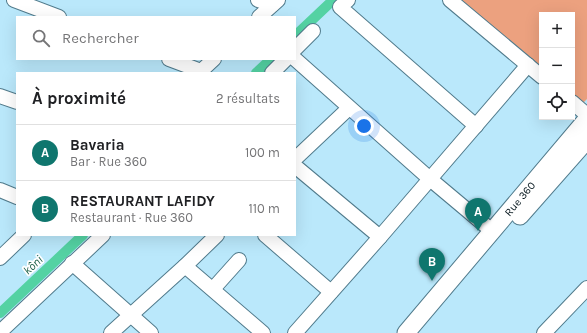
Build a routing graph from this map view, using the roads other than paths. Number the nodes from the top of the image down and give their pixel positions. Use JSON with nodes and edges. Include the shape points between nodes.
{"nodes":[{"id":1,"x":14,"y":0,"type":"edge"},
{"id":2,"x":258,"y":0,"type":"edge"},
{"id":3,"x":348,"y":0,"type":"edge"},
{"id":4,"x":450,"y":0,"type":"edge"},
{"id":5,"x":275,"y":3,"type":"edge"},
{"id":6,"x":56,"y":16,"type":"edge"},
{"id":7,"x":260,"y":16,"type":"edge"},
{"id":8,"x":313,"y":31,"type":"dead end"},
{"id":9,"x":296,"y":48,"type":"edge"},
{"id":10,"x":171,"y":60,"type":"edge"},
{"id":11,"x":213,"y":60,"type":"edge"},
{"id":12,"x":285,"y":60,"type":"edge"},
{"id":13,"x":295,"y":60,"type":"edge"},
{"id":14,"x":528,"y":65,"type":"junction"},
{"id":15,"x":200,"y":72,"type":"edge"},
{"id":16,"x":273,"y":72,"type":"edge"},
{"id":17,"x":539,"y":74,"type":"edge"},
{"id":18,"x":0,"y":96,"type":"edge"},
{"id":19,"x":16,"y":102,"type":"edge"},
{"id":20,"x":575,"y":105,"type":"edge"},
{"id":21,"x":349,"y":108,"type":"junction"},
{"id":22,"x":587,"y":115,"type":"edge"},
{"id":23,"x":587,"y":119,"type":"edge"},
{"id":24,"x":476,"y":126,"type":"junction"},
{"id":25,"x":587,"y":140,"type":"edge"},
{"id":26,"x":296,"y":158,"type":"edge"},
{"id":27,"x":296,"y":167,"type":"edge"},
{"id":28,"x":430,"y":179,"type":"junction"},
{"id":29,"x":0,"y":190,"type":"edge"},
{"id":30,"x":16,"y":197,"type":"edge"},
{"id":31,"x":492,"y":231,"type":"junction"},
{"id":32,"x":23,"y":236,"type":"edge"},
{"id":33,"x":102,"y":236,"type":"edge"},
{"id":34,"x":216,"y":236,"type":"edge"},
{"id":35,"x":266,"y":236,"type":"edge"},
{"id":36,"x":380,"y":237,"type":"junction"},
{"id":37,"x":0,"y":258,"type":"edge"},
{"id":38,"x":239,"y":260,"type":"dead end"},
{"id":39,"x":72,"y":263,"type":"junction"},
{"id":40,"x":185,"y":266,"type":"junction"},
{"id":41,"x":587,"y":288,"type":"edge"},
{"id":42,"x":213,"y":289,"type":"junction"},
{"id":43,"x":331,"y":292,"type":"junction"},
{"id":44,"x":130,"y":314,"type":"junction"},
{"id":45,"x":0,"y":332,"type":"edge"},
{"id":46,"x":110,"y":333,"type":"edge"},
{"id":47,"x":151,"y":333,"type":"edge"},
{"id":48,"x":263,"y":333,"type":"edge"},
{"id":49,"x":295,"y":333,"type":"edge"},
{"id":50,"x":406,"y":333,"type":"edge"},
{"id":51,"x":417,"y":333,"type":"edge"},
{"id":52,"x":544,"y":333,"type":"edge"}],
"edges":[{"from":1,"to":6,"type":"street"},
{"from":2,"to":5,"type":"street"},
{"from":3,"to":24,"type":"street","via":[[340,7]]},
{"from":4,"to":14,"type":"street"},
{"from":5,"to":7,"type":"street"},
{"from":8,"to":9,"type":"street"},
{"from":10,"to":15,"type":"street"},
{"from":11,"to":15,"type":"street"},
{"from":12,"to":16,"type":"street"},
{"from":13,"to":21,"type":"street"},
{"from":14,"to":17,"type":"street"},
{"from":14,"to":24,"type":"street"},
{"from":18,"to":19,"type":"street"},
{"from":20,"to":22,"type":"street"},
{"from":21,"to":26,"type":"street"},
{"from":21,"to":28,"type":"street"},
{"from":23,"to":31,"type":"main road","name":"Rue 360"},
{"from":24,"to":28,"type":"street"},
{"from":25,"to":51,"type":"main road","name":"Rue 360"},
{"from":27,"to":36,"type":"street"},
{"from":28,"to":31,"type":"street"},
{"from":28,"to":36,"type":"street"},
{"from":29,"to":30,"type":"street"},
{"from":31,"to":50,"type":"main road","name":"Rue 360"},
{"from":32,"to":37,"type":"street"},
{"from":33,"to":39,"type":"street"},
{"from":34,"to":40,"type":"street"},
{"from":35,"to":43,"type":"street"},
{"from":36,"to":43,"type":"street"},
{"from":38,"to":42,"type":"street"},
{"from":39,"to":44,"type":"street"},
{"from":39,"to":45,"type":"street"},
{"from":40,"to":42,"type":"street"},
{"from":40,"to":44,"type":"street"},
{"from":41,"to":52,"type":"street"},
{"from":42,"to":48,"type":"street"},
{"from":43,"to":49,"type":"street"},
{"from":44,"to":46,"type":"street"},
{"from":44,"to":47,"type":"street"}]}
